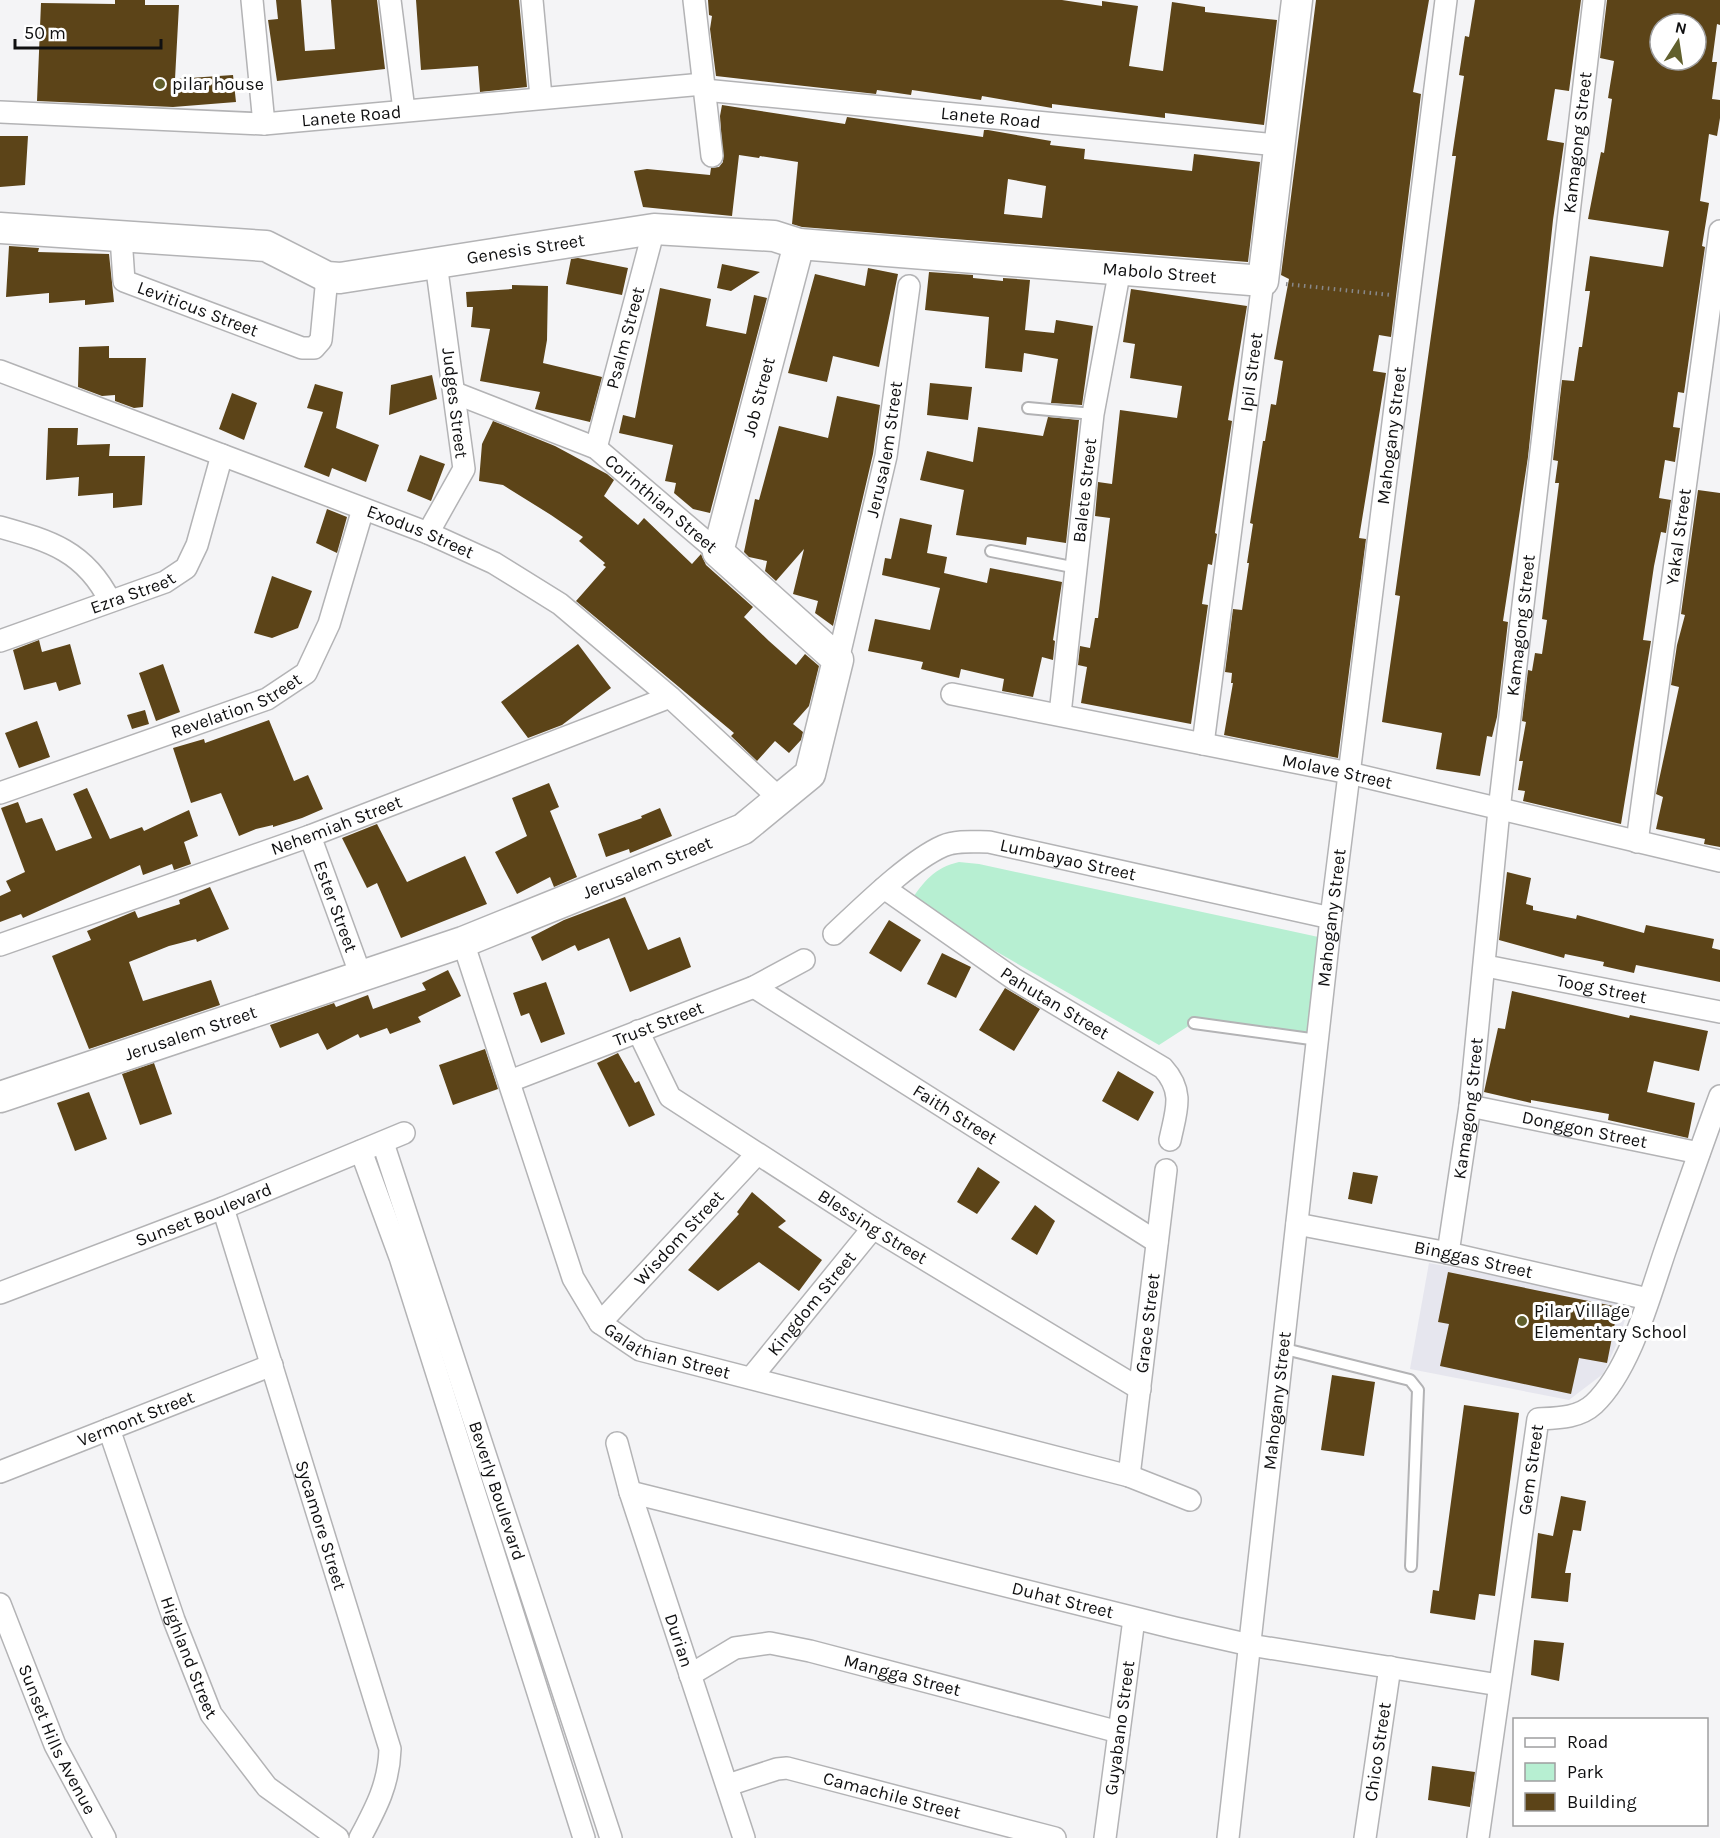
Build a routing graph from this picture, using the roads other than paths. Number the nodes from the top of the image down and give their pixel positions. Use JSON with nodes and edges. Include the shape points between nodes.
{"nodes":[{"id":1,"x":252,"y":0,"type":"edge"},
{"id":2,"x":390,"y":0,"type":"edge"},
{"id":3,"x":532,"y":0,"type":"edge"},
{"id":4,"x":694,"y":0,"type":"edge"},
{"id":5,"x":1297,"y":0,"type":"edge"},
{"id":6,"x":1446,"y":0,"type":"edge"},
{"id":7,"x":1594,"y":0,"type":"edge"},
{"id":8,"x":704,"y":87,"type":"junction"},
{"id":9,"x":541,"y":97,"type":"junction"},
{"id":10,"x":404,"y":110,"type":"junction"},
{"id":11,"x":0,"y":112,"type":"edge"},
{"id":12,"x":264,"y":124,"type":"junction"},
{"id":13,"x":1277,"y":145,"type":"junction"},
{"id":14,"x":712,"y":156,"type":"dead end"},
{"id":15,"x":0,"y":228,"type":"edge"},
{"id":16,"x":654,"y":229,"type":"junction"},
{"id":17,"x":1720,"y":231,"type":"edge"},
{"id":18,"x":122,"y":237,"type":"junction"},
{"id":19,"x":799,"y":244,"type":"junction"},
{"id":20,"x":436,"y":263,"type":"junction"},
{"id":21,"x":1057,"y":264,"type":"joint"},
{"id":22,"x":1120,"y":269,"type":"junction"},
{"id":23,"x":327,"y":277,"type":"junction"},
{"id":24,"x":1263,"y":281,"type":"junction"},
{"id":25,"x":909,"y":286,"type":"dead end"},
{"id":26,"x":1716,"y":288,"type":"edge"},
{"id":27,"x":0,"y":371,"type":"edge"},
{"id":28,"x":455,"y":393,"type":"junction"},
{"id":29,"x":1028,"y":408,"type":"dead end"},
{"id":30,"x":1093,"y":414,"type":"junction"},
{"id":31,"x":596,"y":448,"type":"junction"},
{"id":32,"x":222,"y":455,"type":"junction"},
{"id":33,"x":363,"y":508,"type":"junction"},
{"id":34,"x":0,"y":527,"type":"edge"},
{"id":35,"x":428,"y":533,"type":"junction"},
{"id":36,"x":991,"y":551,"type":"dead end"},
{"id":37,"x":718,"y":552,"type":"junction"},
{"id":38,"x":1077,"y":568,"type":"junction"},
{"id":39,"x":110,"y":601,"type":"junction"},
{"id":40,"x":0,"y":641,"type":"edge"},
{"id":41,"x":838,"y":660,"type":"junction"},
{"id":42,"x":952,"y":694,"type":"dead end"},
{"id":43,"x":670,"y":697,"type":"junction"},
{"id":44,"x":1060,"y":714,"type":"junction"},
{"id":45,"x":1203,"y":744,"type":"junction"},
{"id":46,"x":1349,"y":773,"type":"junction"},
{"id":47,"x":0,"y":794,"type":"edge"},
{"id":48,"x":779,"y":798,"type":"junction"},
{"id":49,"x":1499,"y":810,"type":"junction"},
{"id":50,"x":310,"y":836,"type":"junction"},
{"id":51,"x":1637,"y":842,"type":"junction"},
{"id":52,"x":1720,"y":861,"type":"edge"},
{"id":53,"x":884,"y":888,"type":"junction"},
{"id":54,"x":1331,"y":918,"type":"junction"},
{"id":55,"x":834,"y":934,"type":"dead end"},
{"id":56,"x":463,"y":942,"type":"junction"},
{"id":57,"x":0,"y":945,"type":"edge"},
{"id":58,"x":804,"y":960,"type":"dead end"},
{"id":59,"x":1485,"y":966,"type":"junction"},
{"id":60,"x":361,"y":976,"type":"junction"},
{"id":61,"x":754,"y":987,"type":"junction"},
{"id":62,"x":1720,"y":1012,"type":"edge"},
{"id":63,"x":1194,"y":1023,"type":"dead end"},
{"id":64,"x":638,"y":1030,"type":"junction"},
{"id":65,"x":1318,"y":1040,"type":"junction"},
{"id":66,"x":510,"y":1081,"type":"junction"},
{"id":67,"x":1720,"y":1096,"type":"edge"},
{"id":68,"x":0,"y":1097,"type":"edge"},
{"id":69,"x":1470,"y":1106,"type":"junction"},
{"id":70,"x":404,"y":1133,"type":"dead end"},
{"id":71,"x":1170,"y":1140,"type":"dead end"},
{"id":72,"x":383,"y":1143,"type":"junction"},
{"id":73,"x":361,"y":1151,"type":"junction"},
{"id":74,"x":1699,"y":1153,"type":"junction"},
{"id":75,"x":757,"y":1154,"type":"junction"},
{"id":76,"x":1166,"y":1170,"type":"dead end"},
{"id":77,"x":223,"y":1208,"type":"junction"},
{"id":78,"x":1297,"y":1224,"type":"junction"},
{"id":79,"x":873,"y":1228,"type":"junction"},
{"id":80,"x":1157,"y":1242,"type":"junction"},
{"id":81,"x":1448,"y":1253,"type":"junction"},
{"id":82,"x":0,"y":1293,"type":"edge"},
{"id":83,"x":1648,"y":1299,"type":"junction"},
{"id":84,"x":600,"y":1323,"type":"junction"},
{"id":85,"x":1285,"y":1349,"type":"junction"},
{"id":86,"x":272,"y":1365,"type":"junction"},
{"id":87,"x":751,"y":1378,"type":"junction"},
{"id":88,"x":1140,"y":1389,"type":"junction"},
{"id":89,"x":109,"y":1429,"type":"junction"},
{"id":90,"x":617,"y":1443,"type":"dead end"},
{"id":91,"x":0,"y":1472,"type":"edge"},
{"id":92,"x":1129,"y":1476,"type":"junction"},
{"id":93,"x":630,"y":1492,"type":"junction"},
{"id":94,"x":1190,"y":1500,"type":"dead end"},
{"id":95,"x":1411,"y":1566,"type":"dead end"},
{"id":96,"x":0,"y":1604,"type":"edge"},
{"id":97,"x":1134,"y":1619,"type":"junction"},
{"id":98,"x":1250,"y":1645,"type":"junction"},
{"id":99,"x":1390,"y":1667,"type":"junction"},
{"id":100,"x":690,"y":1674,"type":"junction"},
{"id":101,"x":1499,"y":1685,"type":"junction"},
{"id":102,"x":1119,"y":1732,"type":"junction"},
{"id":103,"x":728,"y":1785,"type":"junction"},
{"id":104,"x":105,"y":1838,"type":"edge"},
{"id":105,"x":338,"y":1838,"type":"edge"},
{"id":106,"x":360,"y":1838,"type":"edge"},
{"id":107,"x":584,"y":1838,"type":"edge"},
{"id":108,"x":611,"y":1838,"type":"edge"},
{"id":109,"x":744,"y":1838,"type":"edge"},
{"id":110,"x":1055,"y":1838,"type":"edge"},
{"id":111,"x":1105,"y":1838,"type":"edge"},
{"id":112,"x":1228,"y":1838,"type":"edge"},
{"id":113,"x":1365,"y":1838,"type":"edge"},
{"id":114,"x":1478,"y":1838,"type":"edge"}],
"edges":[{"from":1,"to":12,"type":"street"},
{"from":2,"to":10,"type":"street"},
{"from":3,"to":9,"type":"street"},
{"from":4,"to":8,"type":"street"},
{"from":5,"to":13,"type":"street","name":"Ipil Street"},
{"from":6,"to":46,"type":"street","name":"Mahogany Street"},
{"from":7,"to":49,"type":"street","name":"Kamagong Street"},
{"from":8,"to":9,"type":"street","name":"Lanete Road"},
{"from":8,"to":13,"type":"street","name":"Lanete Road"},
{"from":8,"to":14,"type":"street"},
{"from":9,"to":10,"type":"street","name":"Lanete Road"},
{"from":10,"to":12,"type":"street","name":"Lanete Road"},
{"from":11,"to":12,"type":"street","name":"Lanete Road"},
{"from":13,"to":24,"type":"street","name":"Ipil Street"},
{"from":15,"to":18,"type":"street"},
{"from":16,"to":19,"type":"street","name":"Genesis Street","via":[[774,236]]},
{"from":16,"to":20,"type":"street","name":"Genesis Street"},
{"from":16,"to":31,"type":"street","name":"Psalm Street"},
{"from":17,"to":26,"type":"street","name":"Yakal Street"},
{"from":18,"to":23,"type":"street","via":[[266,246]]},
{"from":18,"to":23,"type":"street","name":"Leviticus Street","via":[[124,281],[303,348],[314,348],[321,340]]},
{"from":19,"to":21,"type":"street","name":"Genesis Street"},
{"from":19,"to":37,"type":"street","name":"Job Street"},
{"from":20,"to":23,"type":"street","name":"Genesis Street"},
{"from":20,"to":28,"type":"street","name":"Judges Street"},
{"from":21,"to":22,"type":"street","name":"Mabolo Street"},
{"from":22,"to":24,"type":"street","name":"Mabolo Street"},
{"from":22,"to":30,"type":"street","name":"Balete Street"},
{"from":24,"to":45,"type":"street","name":"Ipil Street"},
{"from":25,"to":41,"type":"street","name":"Jerusalem Street","via":[[886,456]]},
{"from":26,"to":51,"type":"street","name":"Yakal Street"},
{"from":27,"to":32,"type":"street","name":"Exodus Street"},
{"from":28,"to":31,"type":"street","name":"Corinthian Street"},
{"from":28,"to":35,"type":"street","name":"Judges Street","via":[[464,469]]},
{"from":29,"to":30,"type":"lane"},
{"from":30,"to":38,"type":"street","name":"Balete Street"},
{"from":31,"to":37,"type":"street","name":"Corinthian Street"},
{"from":32,"to":33,"type":"street","name":"Exodus Street"},
{"from":32,"to":39,"type":"street","name":"Ezra Street","via":[[197,545],[186,568],[165,582]]},
{"from":33,"to":35,"type":"street","name":"Exodus Street"},
{"from":33,"to":47,"type":"street","name":"Revelation Street","via":[[329,624],[306,673],[267,699]]},
{"from":34,"to":39,"type":"street","via":[[65,549],[98,577]]},
{"from":35,"to":43,"type":"street","name":"Exodus Street","via":[[494,563],[560,604]]},
{"from":36,"to":38,"type":"lane"},
{"from":37,"to":41,"type":"street","name":"Corinthian Street"},
{"from":38,"to":44,"type":"street","name":"Balete Street"},
{"from":39,"to":40,"type":"street","name":"Ezra Street"},
{"from":41,"to":48,"type":"street","name":"Jerusalem Street","via":[[810,774]]},
{"from":42,"to":44,"type":"street","name":"Molave Street"},
{"from":43,"to":48,"type":"street","name":"Exodus Street"},
{"from":43,"to":50,"type":"street","name":"Nehemiah Street"},
{"from":44,"to":45,"type":"street","name":"Molave Street"},
{"from":45,"to":46,"type":"street","name":"Molave Street"},
{"from":46,"to":49,"type":"street","name":"Molave Street"},
{"from":46,"to":54,"type":"street","name":"Mahogany Street"},
{"from":48,"to":56,"type":"street","name":"Jerusalem Street","via":[[743,829]]},
{"from":49,"to":51,"type":"street","name":"Molave Street"},
{"from":49,"to":59,"type":"street","name":"Kamagong Street"},
{"from":50,"to":57,"type":"street","name":"Nehemiah Street"},
{"from":50,"to":60,"type":"street","name":"Ester Street"},
{"from":51,"to":52,"type":"street","name":"Molave Street"},
{"from":53,"to":54,"type":"street","name":"Lumbayao Street","via":[[943,846],[989,842]]},
{"from":53,"to":55,"type":"street","name":"Lumbayao Street"},
{"from":53,"to":71,"type":"street","name":"Pahutan Street","via":[[1014,979],[1163,1068],[1173,1079],[1178,1099]]},
{"from":54,"to":65,"type":"street","name":"Mahogany Street"},
{"from":56,"to":60,"type":"street","name":"Jerusalem Street"},
{"from":56,"to":66,"type":"street","name":"Galathian Street"},
{"from":58,"to":61,"type":"street","name":"Trust Street"},
{"from":59,"to":62,"type":"street","name":"Toog Street"},
{"from":59,"to":69,"type":"street","name":"Kamagong Street"},
{"from":60,"to":68,"type":"street","name":"Jerusalem Street"},
{"from":61,"to":64,"type":"street","name":"Trust Street"},
{"from":61,"to":80,"type":"street","name":"Faith Street"},
{"from":63,"to":65,"type":"lane"},
{"from":64,"to":66,"type":"street","name":"Trust Street"},
{"from":64,"to":75,"type":"street","name":"Blessing Street","via":[[670,1097]]},
{"from":65,"to":78,"type":"street","name":"Mahogany Street"},
{"from":66,"to":84,"type":"street","name":"Galathian Street","via":[[573,1278]]},
{"from":67,"to":74,"type":"street","name":"Gem Street"},
{"from":69,"to":74,"type":"street","name":"Donggon Street"},
{"from":69,"to":81,"type":"street","name":"Kamagong Street"},
{"from":70,"to":72,"type":"street","name":"Sunset Boulevard"},
{"from":72,"to":73,"type":"street","name":"Sunset Boulevard"},
{"from":72,"to":108,"type":"street","name":"Beverly Boulevard"},
{"from":73,"to":77,"type":"street","name":"Sunset Boulevard"},
{"from":73,"to":107,"type":"street","name":"Beverly Boulevard","via":[[400,1257]]},
{"from":74,"to":83,"type":"street","name":"Gem Street"},
{"from":75,"to":79,"type":"street","name":"Blessing Street"},
{"from":75,"to":84,"type":"street","name":"Wisdom Street"},
{"from":76,"to":80,"type":"street","name":"Grace Street"},
{"from":77,"to":82,"type":"street","name":"Sunset Boulevard"},
{"from":77,"to":86,"type":"street","name":"Sycamore Street"},
{"from":78,"to":81,"type":"street","name":"Binggas Street"},
{"from":78,"to":85,"type":"street","name":"Mahogany Street"},
{"from":79,"to":87,"type":"street","name":"Kingdom Street"},
{"from":79,"to":88,"type":"street","name":"Blessing Street"},
{"from":80,"to":88,"type":"street","name":"Grace Street"},
{"from":81,"to":83,"type":"street","name":"Binggas Street"},
{"from":83,"to":101,"type":"street","name":"Gem Street","via":[[1607,1391],[1592,1406],[1567,1418],[1538,1419]]},
{"from":84,"to":87,"type":"street","name":"Galathian Street","via":[[640,1350]]},
{"from":85,"to":95,"type":"lane","via":[[1410,1380],[1418,1390]]},
{"from":85,"to":98,"type":"street","name":"Mahogany Street"},
{"from":86,"to":89,"type":"street","name":"Vermont Street"},
{"from":86,"to":106,"type":"street","name":"Sycamore Street","via":[[390,1749],[390,1773],[382,1797]]},
{"from":87,"to":92,"type":"street","name":"Galathian Street"},
{"from":88,"to":92,"type":"street","name":"Grace Street"},
{"from":89,"to":91,"type":"street","name":"Vermont Street"},
{"from":89,"to":105,"type":"street","name":"Highland Street","via":[[174,1620],[211,1714],[267,1787]]},
{"from":90,"to":93,"type":"street","name":"Durian"},
{"from":92,"to":94,"type":"street","name":"Galathian Street"},
{"from":93,"to":97,"type":"street","name":"Duhat Street"},
{"from":93,"to":100,"type":"street","name":"Durian"},
{"from":96,"to":104,"type":"street","name":"Sunset Hills Avenue","via":[[55,1744]]},
{"from":97,"to":98,"type":"street","name":"Duhat Street"},
{"from":97,"to":102,"type":"street","name":"Guyabano Street"},
{"from":98,"to":99,"type":"street","name":"Duhat Street"},
{"from":98,"to":112,"type":"street","name":"Mahogany Street"},
{"from":99,"to":101,"type":"street","name":"Duhat Street"},
{"from":99,"to":113,"type":"street","name":"Chico Street"},
{"from":100,"to":102,"type":"street","name":"Mangga Street","via":[[735,1648],[770,1643]]},
{"from":100,"to":103,"type":"street","name":"Durian"},
{"from":101,"to":114,"type":"street","name":"Gem Street"},
{"from":102,"to":111,"type":"street","name":"Guyabano Street"},
{"from":103,"to":109,"type":"street","name":"Durian"},
{"from":103,"to":110,"type":"street","name":"Camachile Street","via":[[788,1768]]}]}
